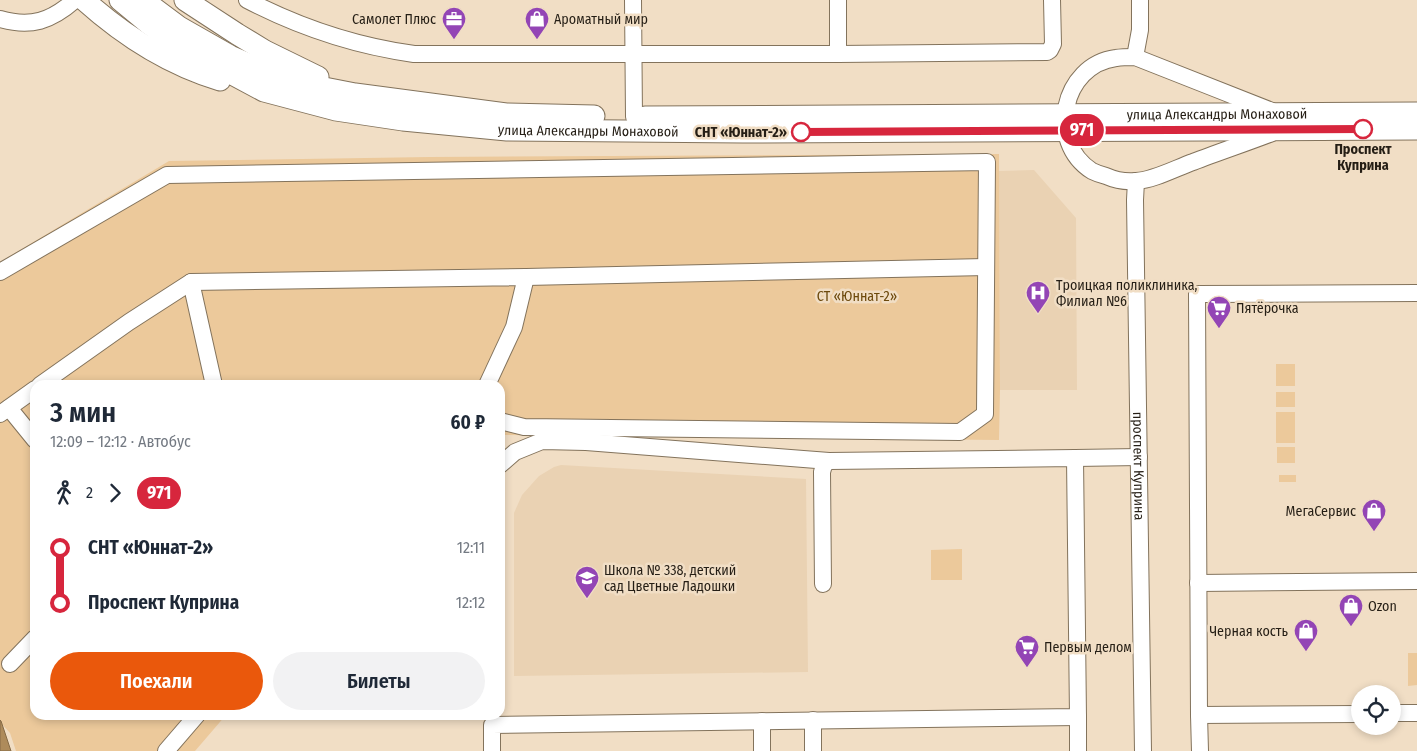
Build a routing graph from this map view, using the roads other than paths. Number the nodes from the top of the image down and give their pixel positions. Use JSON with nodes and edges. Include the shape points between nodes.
{"nodes":[{"id":1,"x":75,"y":0,"type":"edge"},
{"id":2,"x":84,"y":0,"type":"edge"},
{"id":3,"x":120,"y":0,"type":"edge"},
{"id":4,"x":143,"y":0,"type":"edge"},
{"id":5,"x":248,"y":0,"type":"edge"},
{"id":6,"x":633,"y":0,"type":"edge"},
{"id":7,"x":838,"y":0,"type":"edge"},
{"id":8,"x":1052,"y":0,"type":"edge"},
{"id":9,"x":1140,"y":0,"type":"edge"},
{"id":10,"x":198,"y":4,"type":"edge"},
{"id":11,"x":0,"y":19,"type":"edge"},
{"id":12,"x":838,"y":54,"type":"junction"},
{"id":13,"x":634,"y":55,"type":"junction"},
{"id":14,"x":1135,"y":57,"type":"junction"},
{"id":15,"x":264,"y":91,"type":"junction"},
{"id":16,"x":355,"y":94,"type":"junction"},
{"id":17,"x":1417,"y":113,"type":"edge"},
{"id":18,"x":634,"y":117,"type":"junction"},
{"id":19,"x":1064,"y":122,"type":"junction"},
{"id":20,"x":1279,"y":122,"type":"junction"},
{"id":21,"x":1417,"y":129,"type":"edge"},
{"id":22,"x":1136,"y":181,"type":"junction"},
{"id":23,"x":986,"y":267,"type":"junction"},
{"id":24,"x":0,"y":272,"type":"edge"},
{"id":25,"x":526,"y":277,"type":"junction"},
{"id":26,"x":191,"y":282,"type":"junction"},
{"id":27,"x":1417,"y":293,"type":"edge"},
{"id":28,"x":47,"y":380,"type":"edge"},
{"id":29,"x":213,"y":380,"type":"edge"},
{"id":30,"x":489,"y":380,"type":"edge"},
{"id":31,"x":30,"y":393,"type":"edge"},
{"id":32,"x":4,"y":411,"type":"edge"},
{"id":33,"x":505,"y":422,"type":"edge"},
{"id":34,"x":30,"y":435,"type":"edge"},
{"id":35,"x":1140,"y":457,"type":"junction"},
{"id":36,"x":1075,"y":458,"type":"junction"},
{"id":37,"x":505,"y":460,"type":"edge"},
{"id":38,"x":829,"y":461,"type":"junction"},
{"id":39,"x":1417,"y":581,"type":"edge"},
{"id":40,"x":823,"y":584,"type":"dead end"},
{"id":41,"x":1198,"y":584,"type":"junction"},
{"id":42,"x":30,"y":643,"type":"edge"},
{"id":43,"x":10,"y":664,"type":"dead end"},
{"id":44,"x":1401,"y":713,"type":"edge"},
{"id":45,"x":1417,"y":713,"type":"edge"},
{"id":46,"x":1351,"y":714,"type":"edge"},
{"id":47,"x":1199,"y":715,"type":"junction"},
{"id":48,"x":1078,"y":717,"type":"junction"},
{"id":49,"x":193,"y":720,"type":"edge"},
{"id":50,"x":491,"y":720,"type":"edge"},
{"id":51,"x":813,"y":720,"type":"junction"},
{"id":52,"x":762,"y":721,"type":"junction"},
{"id":53,"x":166,"y":751,"type":"edge"},
{"id":54,"x":492,"y":751,"type":"edge"},
{"id":55,"x":762,"y":751,"type":"edge"},
{"id":56,"x":813,"y":751,"type":"edge"},
{"id":57,"x":1078,"y":751,"type":"edge"},
{"id":58,"x":1143,"y":751,"type":"edge"},
{"id":59,"x":1200,"y":751,"type":"edge"}],
"edges":[{"from":1,"to":11,"type":"street","via":[[62,12],[44,20],[26,23]]},
{"from":2,"to":15,"type":"main road","via":[[108,20],[173,61],[202,74]]},
{"from":3,"to":15,"type":"main road","name":"улица Александры Монаховой","via":[[180,46]]},
{"from":4,"to":16,"type":"main road","name":"улица Александры Монаховой","via":[[178,27],[247,63],[314,86]]},
{"from":5,"to":13,"type":"street","via":[[308,27],[358,43],[414,54]]},
{"from":6,"to":13,"type":"street"},
{"from":7,"to":12,"type":"street"},
{"from":8,"to":12,"type":"street","via":[[1053,44],[1047,52]]},
{"from":9,"to":14,"type":"street","via":[[1140,30]]},
{"from":10,"to":16,"type":"main road","via":[[265,51]]},
{"from":12,"to":13,"type":"street"},
{"from":13,"to":18,"type":"street"},
{"from":14,"to":19,"type":"street","via":[[1115,58],[1084,73],[1067,100]]},
{"from":14,"to":20,"type":"street"},
{"from":15,"to":19,"type":"main road","name":"улица Александры Монаховой","via":[[336,110],[507,130],[733,132]]},
{"from":16,"to":18,"type":"main road","name":"улица Александры Монаховой","via":[[506,114]]},
{"from":17,"to":20,"type":"main road","name":"улица Александры Монаховой"},
{"from":18,"to":19,"type":"main road","name":"улица Александры Монаховой"},
{"from":19,"to":20,"type":"main road","name":"улица Александры Монаховой"},
{"from":19,"to":22,"type":"street","via":[[1069,143],[1092,171],[1116,180]]},
{"from":20,"to":21,"type":"main road","name":"улица Александры Монаховой"},
{"from":20,"to":22,"type":"street","via":[[1163,174]]},
{"from":22,"to":35,"type":"street","name":"проспект Куприна"},
{"from":23,"to":24,"type":"street","via":[[988,162],[167,175]]},
{"from":23,"to":25,"type":"street"},
{"from":23,"to":33,"type":"street","via":[[985,414],[960,432],[524,427]]},
{"from":25,"to":26,"type":"street"},
{"from":25,"to":30,"type":"street","via":[[514,328]]},
{"from":26,"to":28,"type":"street"},
{"from":26,"to":29,"type":"street"},
{"from":27,"to":41,"type":"street","via":[[1197,294]]},
{"from":31,"to":32,"type":"street"},
{"from":32,"to":34,"type":"street"},
{"from":35,"to":36,"type":"street"},
{"from":35,"to":58,"type":"street","name":"проспект Куприна"},
{"from":36,"to":38,"type":"street"},
{"from":36,"to":48,"type":"street"},
{"from":37,"to":38,"type":"street","via":[[542,441]]},
{"from":38,"to":40,"type":"street","via":[[822,472]]},
{"from":39,"to":41,"type":"street"},
{"from":41,"to":47,"type":"street"},
{"from":42,"to":43,"type":"street"},
{"from":44,"to":45,"type":"street"},
{"from":46,"to":47,"type":"street"},
{"from":47,"to":59,"type":"street"},
{"from":48,"to":51,"type":"street"},
{"from":48,"to":57,"type":"street"},
{"from":49,"to":53,"type":"street"},
{"from":50,"to":52,"type":"street"},
{"from":50,"to":54,"type":"street"},
{"from":51,"to":52,"type":"street"},
{"from":51,"to":56,"type":"street"},
{"from":52,"to":55,"type":"street"}]}
